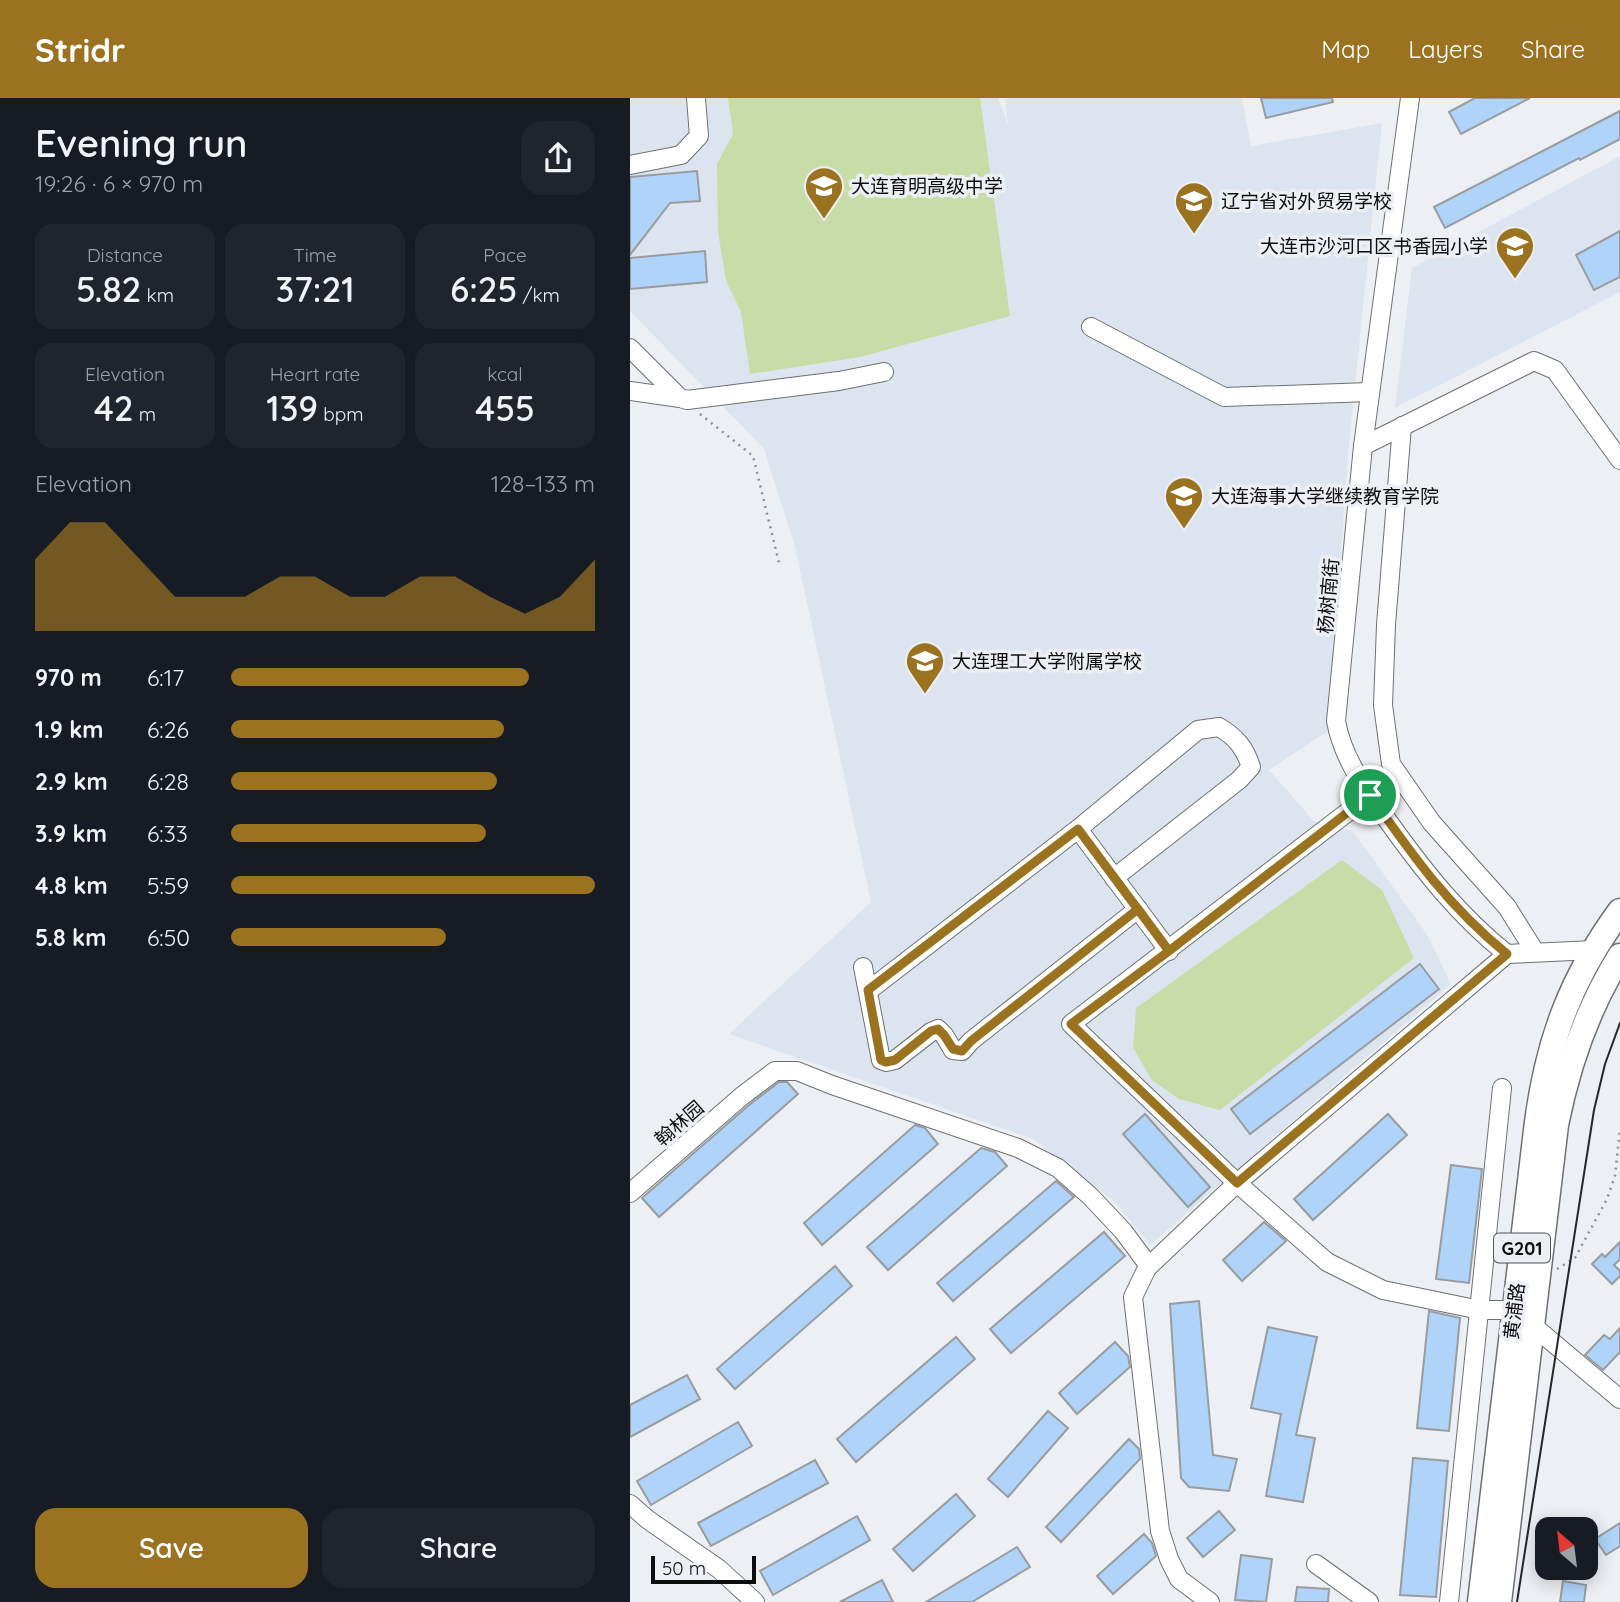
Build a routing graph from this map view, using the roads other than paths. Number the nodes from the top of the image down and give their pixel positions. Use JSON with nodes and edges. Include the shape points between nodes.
{"nodes":[{"id":1,"x":696,"y":98,"type":"edge"},
{"id":2,"x":1410,"y":98,"type":"edge"},
{"id":3,"x":630,"y":165,"type":"edge"},
{"id":4,"x":1091,"y":327,"type":"dead end"},
{"id":5,"x":630,"y":348,"type":"edge"},
{"id":6,"x":884,"y":372,"type":"dead end"},
{"id":7,"x":630,"y":391,"type":"edge"},
{"id":8,"x":1370,"y":392,"type":"junction"},
{"id":9,"x":680,"y":398,"type":"junction"},
{"id":10,"x":1402,"y":426,"type":"junction"},
{"id":11,"x":1363,"y":446,"type":"junction"},
{"id":12,"x":1620,"y":460,"type":"edge"},
{"id":13,"x":1370,"y":795,"type":"junction"},
{"id":14,"x":1078,"y":829,"type":"junction"},
{"id":15,"x":1114,"y":878,"type":"junction"},
{"id":16,"x":1138,"y":909,"type":"junction"},
{"id":17,"x":1620,"y":911,"type":"edge"},
{"id":18,"x":1532,"y":947,"type":"dead end"},
{"id":19,"x":1594,"y":950,"type":"junction"},
{"id":20,"x":1169,"y":951,"type":"junction"},
{"id":21,"x":1507,"y":954,"type":"junction"},
{"id":22,"x":1620,"y":956,"type":"edge"},
{"id":23,"x":863,"y":967,"type":"dead end"},
{"id":24,"x":868,"y":990,"type":"junction"},
{"id":25,"x":1502,"y":1088,"type":"dead end"},
{"id":26,"x":1237,"y":1183,"type":"junction"},
{"id":27,"x":630,"y":1193,"type":"edge"},
{"id":28,"x":1149,"y":1266,"type":"junction"},
{"id":29,"x":1480,"y":1310,"type":"junction"},
{"id":30,"x":1523,"y":1318,"type":"junction"},
{"id":31,"x":1620,"y":1399,"type":"edge"},
{"id":32,"x":630,"y":1504,"type":"edge"},
{"id":33,"x":1316,"y":1564,"type":"dead end"},
{"id":34,"x":755,"y":1602,"type":"edge"},
{"id":35,"x":1210,"y":1602,"type":"edge"},
{"id":36,"x":1369,"y":1602,"type":"edge"},
{"id":37,"x":1449,"y":1602,"type":"edge"},
{"id":38,"x":1480,"y":1602,"type":"edge"},
{"id":39,"x":1499,"y":1602,"type":"edge"}],
"edges":[{"from":1,"to":3,"type":"street","via":[[699,136],[681,155]]},
{"from":2,"to":8,"type":"street","name":"杨树南街"},
{"from":4,"to":8,"type":"street","via":[[1224,397]]},
{"from":5,"to":9,"type":"street"},
{"from":6,"to":9,"type":"street","via":[[839,382]]},
{"from":7,"to":9,"type":"street"},
{"from":8,"to":11,"type":"street","name":"杨树南街"},
{"from":10,"to":11,"type":"street"},
{"from":10,"to":12,"type":"street","via":[[1534,361],[1555,370]]},
{"from":10,"to":18,"type":"street","via":[[1383,705],[1391,764],[1432,823],[1507,907]]},
{"from":11,"to":13,"type":"street","name":"杨树南街","via":[[1336,721],[1344,752]]},
{"from":13,"to":20,"type":"street"},
{"from":13,"to":21,"type":"street","name":"杨树南街","via":[[1426,874]]},
{"from":14,"to":15,"type":"street"},
{"from":14,"to":15,"type":"street","via":[[1198,730],[1219,727],[1236,737],[1251,767]]},
{"from":14,"to":24,"type":"street"},
{"from":15,"to":16,"type":"street"},
{"from":16,"to":20,"type":"street"},
{"from":16,"to":24,"type":"street","via":[[962,1051],[953,1049],[938,1029],[895,1060],[881,1060]]},
{"from":17,"to":19,"type":"highway","name":"黄浦路","number":"G201"},
{"from":19,"to":21,"type":"street"},
{"from":19,"to":30,"type":"highway","name":"黄浦路","number":"G201","via":[[1562,1016],[1546,1064],[1535,1136]]},
{"from":20,"to":26,"type":"street","via":[[1071,1024]]},
{"from":21,"to":26,"type":"street"},
{"from":22,"to":30,"type":"highway","name":"黄浦路","number":"G201","via":[[1581,1031],[1562,1092],[1537,1281]]},
{"from":23,"to":24,"type":"street"},
{"from":25,"to":29,"type":"street"},
{"from":26,"to":28,"type":"street"},
{"from":26,"to":29,"type":"street","via":[[1327,1262],[1383,1290]]},
{"from":27,"to":28,"type":"street","name":"翰林园","via":[[775,1071],[797,1071],[1018,1148],[1058,1168],[1123,1231]]},
{"from":28,"to":35,"type":"street","via":[[1133,1297],[1160,1531],[1179,1579]]},
{"from":29,"to":30,"type":"street"},
{"from":29,"to":37,"type":"street"},
{"from":30,"to":31,"type":"street"},
{"from":30,"to":38,"type":"highway","name":"黄浦路","number":"G201"},
{"from":30,"to":39,"type":"highway","name":"黄浦路","number":"G201"},
{"from":32,"to":34,"type":"street","via":[[719,1569]]},
{"from":33,"to":36,"type":"street"}]}
